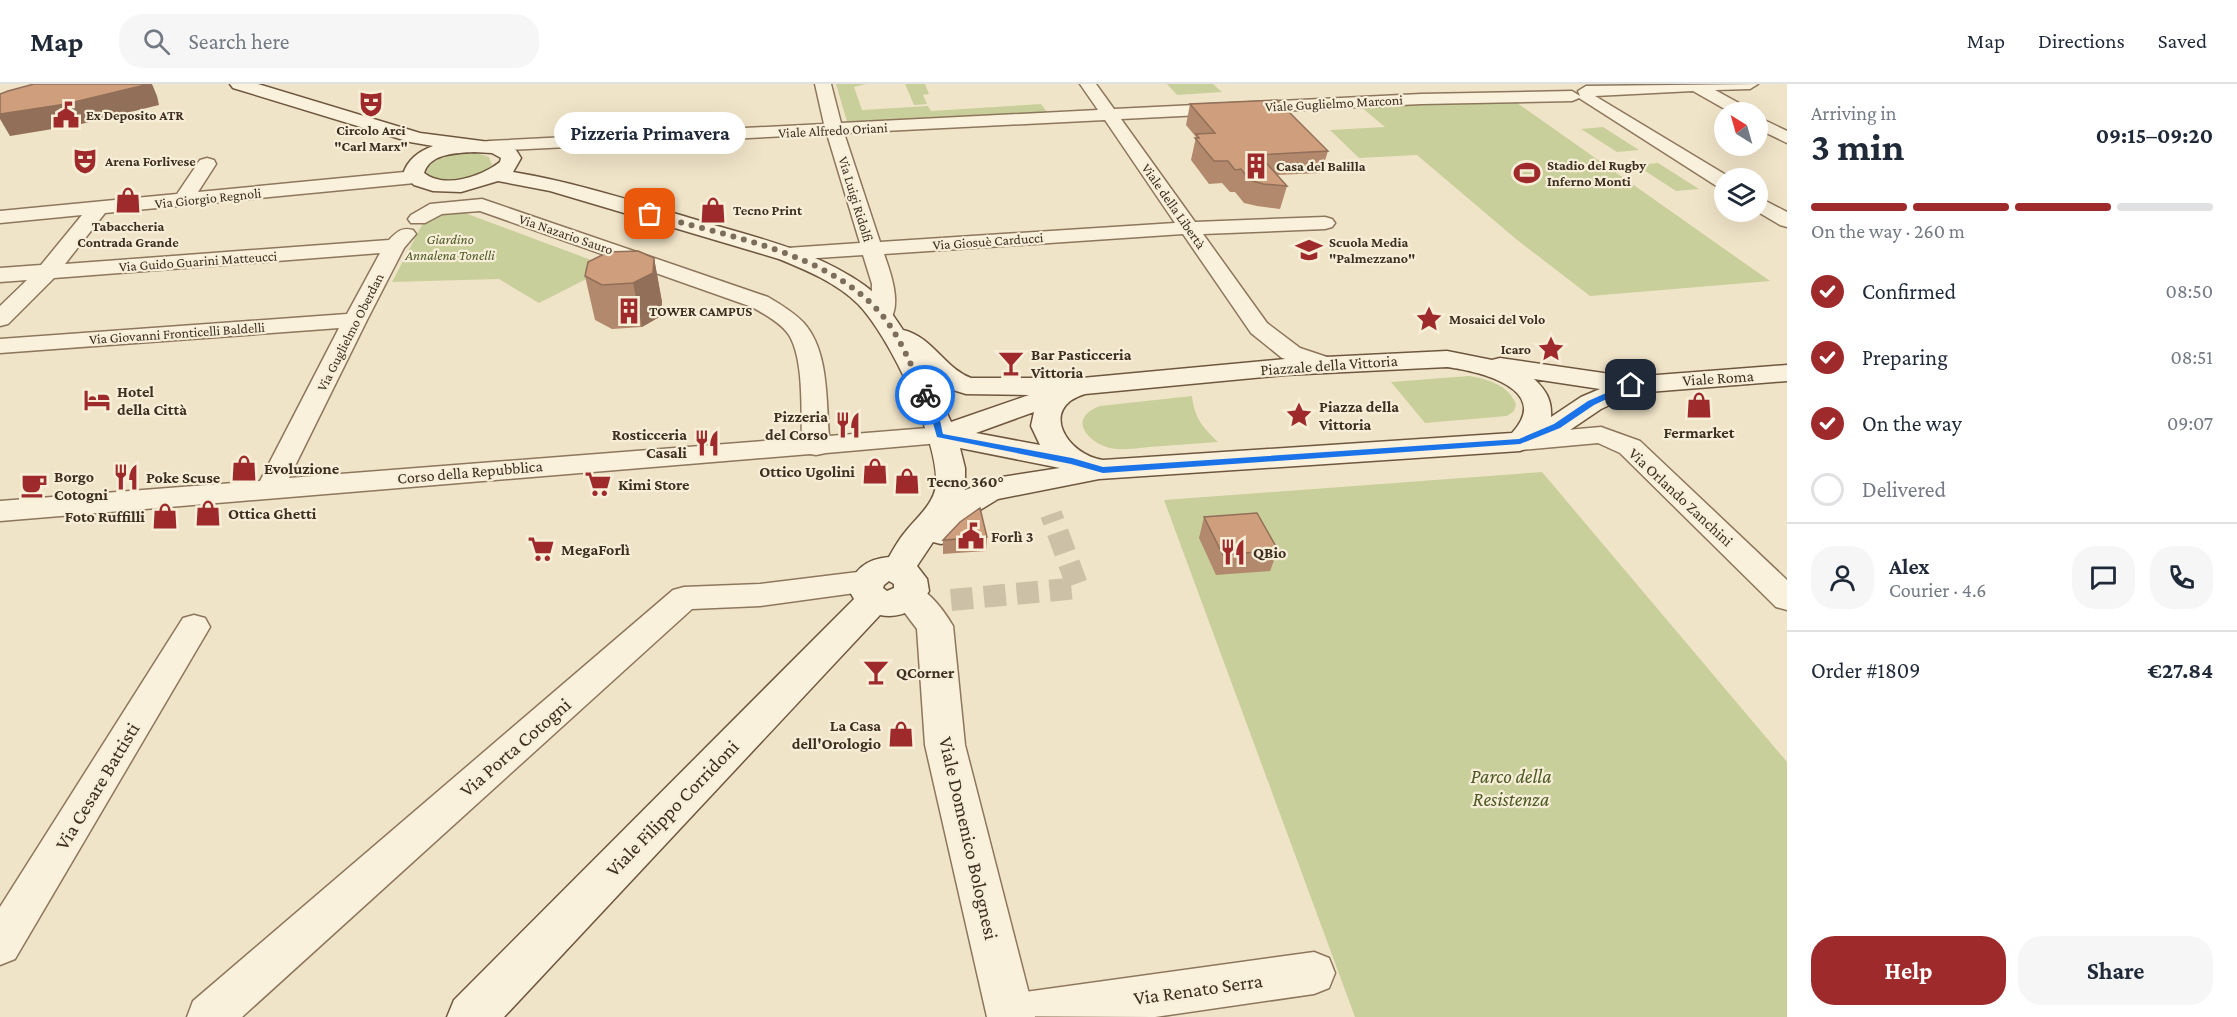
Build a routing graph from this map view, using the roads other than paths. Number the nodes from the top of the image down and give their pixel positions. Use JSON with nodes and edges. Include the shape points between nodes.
{"nodes":[{"id":1,"x":222,"y":84,"type":"edge"},
{"id":2,"x":239,"y":84,"type":"edge"},
{"id":3,"x":823,"y":84,"type":"edge"},
{"id":4,"x":1088,"y":84,"type":"edge"},
{"id":5,"x":1750,"y":84,"type":"edge"},
{"id":6,"x":1693,"y":85,"type":"edge"},
{"id":7,"x":1575,"y":91,"type":"edge"},
{"id":8,"x":1724,"y":102,"type":"edge"},
{"id":9,"x":1110,"y":116,"type":"junction"},
{"id":10,"x":1768,"y":128,"type":"edge"},
{"id":11,"x":834,"y":129,"type":"junction"},
{"id":12,"x":1787,"y":138,"type":"edge"},
{"id":13,"x":555,"y":144,"type":"junction"},
{"id":14,"x":465,"y":146,"type":"junction"},
{"id":15,"x":489,"y":146,"type":"junction"},
{"id":16,"x":207,"y":164,"type":"dead end"},
{"id":17,"x":506,"y":165,"type":"junction"},
{"id":18,"x":419,"y":167,"type":"junction"},
{"id":19,"x":368,"y":176,"type":"junction"},
{"id":20,"x":1714,"y":176,"type":"edge"},
{"id":21,"x":453,"y":185,"type":"junction"},
{"id":22,"x":182,"y":201,"type":"junction"},
{"id":23,"x":482,"y":206,"type":"junction"},
{"id":24,"x":1768,"y":209,"type":"edge"},
{"id":25,"x":97,"y":210,"type":"junction"},
{"id":26,"x":424,"y":213,"type":"junction"},
{"id":27,"x":0,"y":218,"type":"edge"},
{"id":28,"x":1787,"y":221,"type":"edge"},
{"id":29,"x":1325,"y":223,"type":"dead end"},
{"id":30,"x":1189,"y":228,"type":"junction"},
{"id":31,"x":395,"y":246,"type":"junction"},
{"id":32,"x":871,"y":248,"type":"junction"},
{"id":33,"x":787,"y":254,"type":"junction"},
{"id":34,"x":47,"y":272,"type":"junction"},
{"id":35,"x":0,"y":275,"type":"edge"},
{"id":36,"x":718,"y":287,"type":"junction"},
{"id":37,"x":690,"y":302,"type":"dead end"},
{"id":38,"x":0,"y":320,"type":"edge"},
{"id":39,"x":355,"y":320,"type":"junction"},
{"id":40,"x":888,"y":324,"type":"junction"},
{"id":41,"x":1259,"y":328,"type":"junction"},
{"id":42,"x":0,"y":346,"type":"edge"},
{"id":43,"x":1472,"y":361,"type":"junction"},
{"id":44,"x":1327,"y":365,"type":"junction"},
{"id":45,"x":1233,"y":372,"type":"junction"},
{"id":46,"x":1787,"y":373,"type":"edge"},
{"id":47,"x":1631,"y":385,"type":"junction"},
{"id":48,"x":1073,"y":389,"type":"junction"},
{"id":49,"x":940,"y":435,"type":"junction"},
{"id":50,"x":1520,"y":442,"type":"junction"},
{"id":51,"x":816,"y":447,"type":"junction"},
{"id":52,"x":1084,"y":466,"type":"junction"},
{"id":53,"x":270,"y":489,"type":"junction"},
{"id":54,"x":0,"y":511,"type":"edge"},
{"id":55,"x":892,"y":586,"type":"junction"},
{"id":56,"x":1787,"y":599,"type":"edge"},
{"id":57,"x":194,"y":627,"type":"dead end"},
{"id":58,"x":0,"y":945,"type":"edge"},
{"id":59,"x":1314,"y":973,"type":"dead end"},
{"id":60,"x":1011,"y":1016,"type":"edge"},
{"id":61,"x":209,"y":1017,"type":"edge"},
{"id":62,"x":471,"y":1017,"type":"edge"}],
"edges":[{"from":1,"to":18,"type":"main road","via":[[418,148]]},
{"from":2,"to":14,"type":"main road","via":[[417,138]]},
{"from":3,"to":11,"type":"street","name":"Via Luigi Ridolfi"},
{"from":4,"to":9,"type":"street","name":"Viale della Libertà"},
{"from":5,"to":6,"type":"street","name":"Viale Guglielmo Marconi"},
{"from":6,"to":7,"type":"street","name":"Viale Guglielmo Marconi"},
{"from":6,"to":8,"type":"street"},
{"from":7,"to":9,"type":"street","name":"Viale Guglielmo Marconi"},
{"from":7,"to":20,"type":"street"},
{"from":9,"to":11,"type":"street","name":"Viale Alfredo Oriani"},
{"from":9,"to":30,"type":"street","name":"Viale della Libertà"},
{"from":10,"to":12,"type":"street"},
{"from":11,"to":13,"type":"street","name":"Viale Alfredo Oriani"},
{"from":11,"to":32,"type":"street","name":"Via Luigi Ridolfi"},
{"from":13,"to":15,"type":"street","name":"Viale Alfredo Oriani"},
{"from":13,"to":17,"type":"street","name":"Viale Alfredo Oriani","via":[[532,148]]},
{"from":14,"to":15,"type":"main road"},
{"from":14,"to":18,"type":"main road","via":[[444,150]]},
{"from":15,"to":17,"type":"main road","via":[[504,151]]},
{"from":16,"to":22,"type":"street"},
{"from":17,"to":21,"type":"main road"},
{"from":17,"to":33,"type":"main road","via":[[553,185]]},
{"from":18,"to":19,"type":"street","name":"Via Giorgio Regnoli","via":[[393,179]]},
{"from":18,"to":21,"type":"main road","via":[[426,183]]},
{"from":19,"to":22,"type":"street","name":"Via Giorgio Regnoli"},
{"from":19,"to":26,"type":"street","via":[[418,188],[424,192]]},
{"from":21,"to":23,"type":"street","name":"Via Nazario Sauro","via":[[462,196]]},
{"from":21,"to":26,"type":"street","name":"Via Guglielmo Oberdan"},
{"from":22,"to":25,"type":"street","name":"Via Giorgio Regnoli"},
{"from":23,"to":26,"type":"street","name":"Via Nazario Sauro","via":[[438,208]]},
{"from":23,"to":36,"type":"street","name":"Via Nazario Sauro"},
{"from":24,"to":28,"type":"street"},
{"from":25,"to":27,"type":"street","name":"Via Giorgio Regnoli"},
{"from":25,"to":34,"type":"street"},
{"from":26,"to":31,"type":"street","name":"Via Guglielmo Oberdan"},
{"from":29,"to":30,"type":"street","name":"Via Giosuè Carducci"},
{"from":30,"to":32,"type":"street","name":"Via Giosuè Carducci"},
{"from":30,"to":41,"type":"street","name":"Viale della Libertà"},
{"from":31,"to":34,"type":"street","name":"Via Guido Guarini Matteucci"},
{"from":31,"to":39,"type":"street","name":"Via Guglielmo Oberdan"},
{"from":32,"to":33,"type":"street","name":"Via Giosuè Carducci"},
{"from":32,"to":40,"type":"street","name":"Via Luigi Ridolfi","via":[[883,284]]},
{"from":33,"to":40,"type":"main road","via":[[866,298]]},
{"from":34,"to":35,"type":"street","name":"Via Guido Guarini Matteucci"},
{"from":34,"to":38,"type":"street"},
{"from":36,"to":37,"type":"street"},
{"from":36,"to":51,"type":"street","name":"Via Nazario Sauro","via":[[760,302],[801,335],[808,350]]},
{"from":39,"to":42,"type":"street","name":"Via Giovanni Fronticelli Baldelli"},
{"from":39,"to":53,"type":"street","name":"Via Guglielmo Oberdan"},
{"from":40,"to":48,"type":"main road","via":[[922,350],[950,380],[966,386]]},
{"from":40,"to":49,"type":"main road","name":"Viale Filippo Corridoni","via":[[934,413]]},
{"from":41,"to":44,"type":"street","name":"Viale della Libertà","via":[[1291,353]]},
{"from":41,"to":45,"type":"street","name":"Viale della Libertà","via":[[1265,355]]},
{"from":43,"to":44,"type":"main road","name":"Piazzale della Vittoria"},
{"from":43,"to":47,"type":"main road","name":"Viale Roma"},
{"from":43,"to":50,"type":"main road","name":"Piazzale della Vittoria","via":[[1510,375],[1534,396],[1539,408],[1537,421]]},
{"from":44,"to":45,"type":"main road","name":"Piazzale della Vittoria"},
{"from":45,"to":48,"type":"main road","name":"Piazzale della Vittoria"},
{"from":46,"to":47,"type":"main road","name":"Viale Roma"},
{"from":47,"to":50,"type":"main road"},
{"from":48,"to":49,"type":"main road","name":"Piazzale della Vittoria"},
{"from":48,"to":52,"type":"main road","via":[[1047,410],[1045,423],[1059,450]]},
{"from":49,"to":51,"type":"street","name":"Corso della Repubblica"},
{"from":49,"to":52,"type":"main road"},
{"from":49,"to":55,"type":"main road","name":"Viale Filippo Corridoni","via":[[951,463],[948,499],[914,543]]},
{"from":50,"to":52,"type":"main road"},
{"from":50,"to":56,"type":"street","name":"Via Orlando Zanchini","via":[[1601,435],[1630,447]]},
{"from":51,"to":53,"type":"street","name":"Corso della Repubblica"},
{"from":52,"to":55,"type":"main road","name":"Viale Filippo Corridoni","via":[[1076,477],[1017,485],[971,501],[914,570]]},
{"from":53,"to":54,"type":"street","name":"Corso della Repubblica"},
{"from":55,"to":60,"type":"main road","name":"Viale Domenico Bolognesi","via":[[935,626],[952,783]]},
{"from":55,"to":61,"type":"street","name":"Via Porta Cotogni","via":[[684,598]]},
{"from":55,"to":62,"type":"main road","name":"Viale Filippo Corridoni"},
{"from":57,"to":58,"type":"street","name":"Via Cesare Battisti"},
{"from":59,"to":60,"type":"street","name":"Via Renato Serra"}]}
